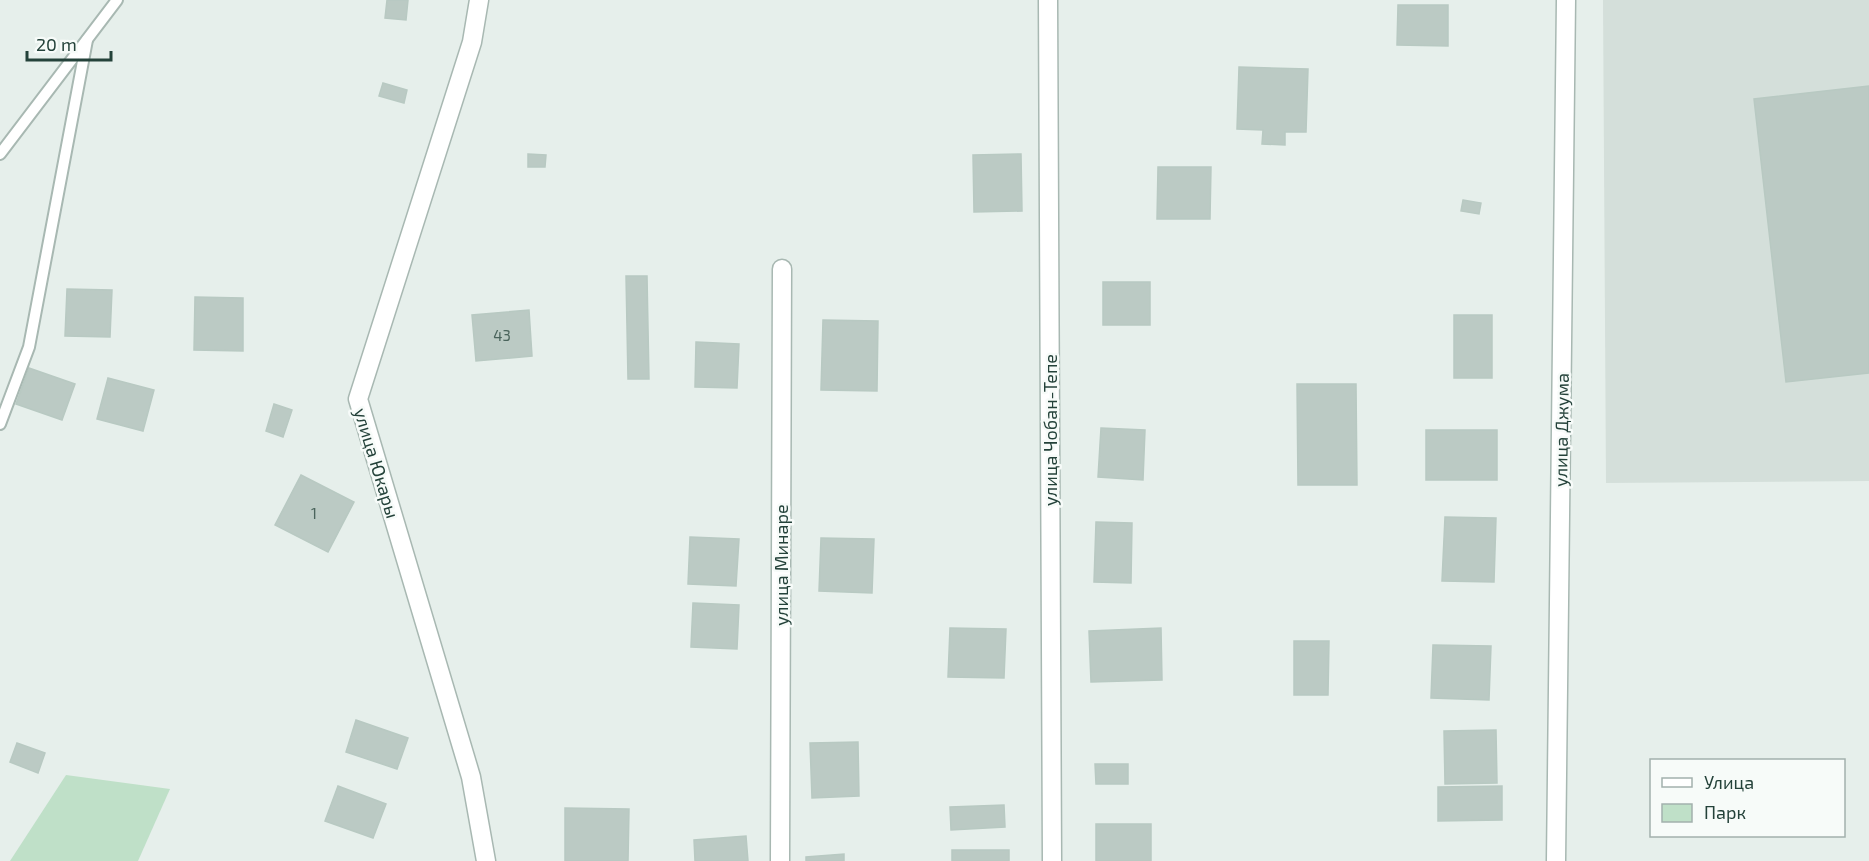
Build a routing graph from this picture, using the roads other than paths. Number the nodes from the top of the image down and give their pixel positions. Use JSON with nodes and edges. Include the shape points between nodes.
{"nodes":[{"id":1,"x":117,"y":0,"type":"edge"},
{"id":2,"x":478,"y":0,"type":"edge"},
{"id":3,"x":1048,"y":0,"type":"edge"},
{"id":4,"x":1566,"y":0,"type":"edge"},
{"id":5,"x":87,"y":40,"type":"junction"},
{"id":6,"x":0,"y":154,"type":"edge"},
{"id":7,"x":782,"y":269,"type":"dead end"},
{"id":8,"x":0,"y":424,"type":"edge"},
{"id":9,"x":486,"y":861,"type":"edge"},
{"id":10,"x":780,"y":861,"type":"edge"},
{"id":11,"x":1052,"y":861,"type":"edge"},
{"id":12,"x":1556,"y":861,"type":"edge"}],
"edges":[{"from":1,"to":5,"type":"lane"},
{"from":2,"to":9,"type":"street","name":"улица Юкары","via":[[472,42],[358,399],[471,777]]},
{"from":3,"to":11,"type":"street","name":"улица Чобан-Тепе"},
{"from":4,"to":12,"type":"street","name":"улица Джума"},
{"from":5,"to":6,"type":"lane"},
{"from":5,"to":8,"type":"lane","via":[[29,347]]},
{"from":7,"to":10,"type":"street","name":"улица Минаре"}]}
